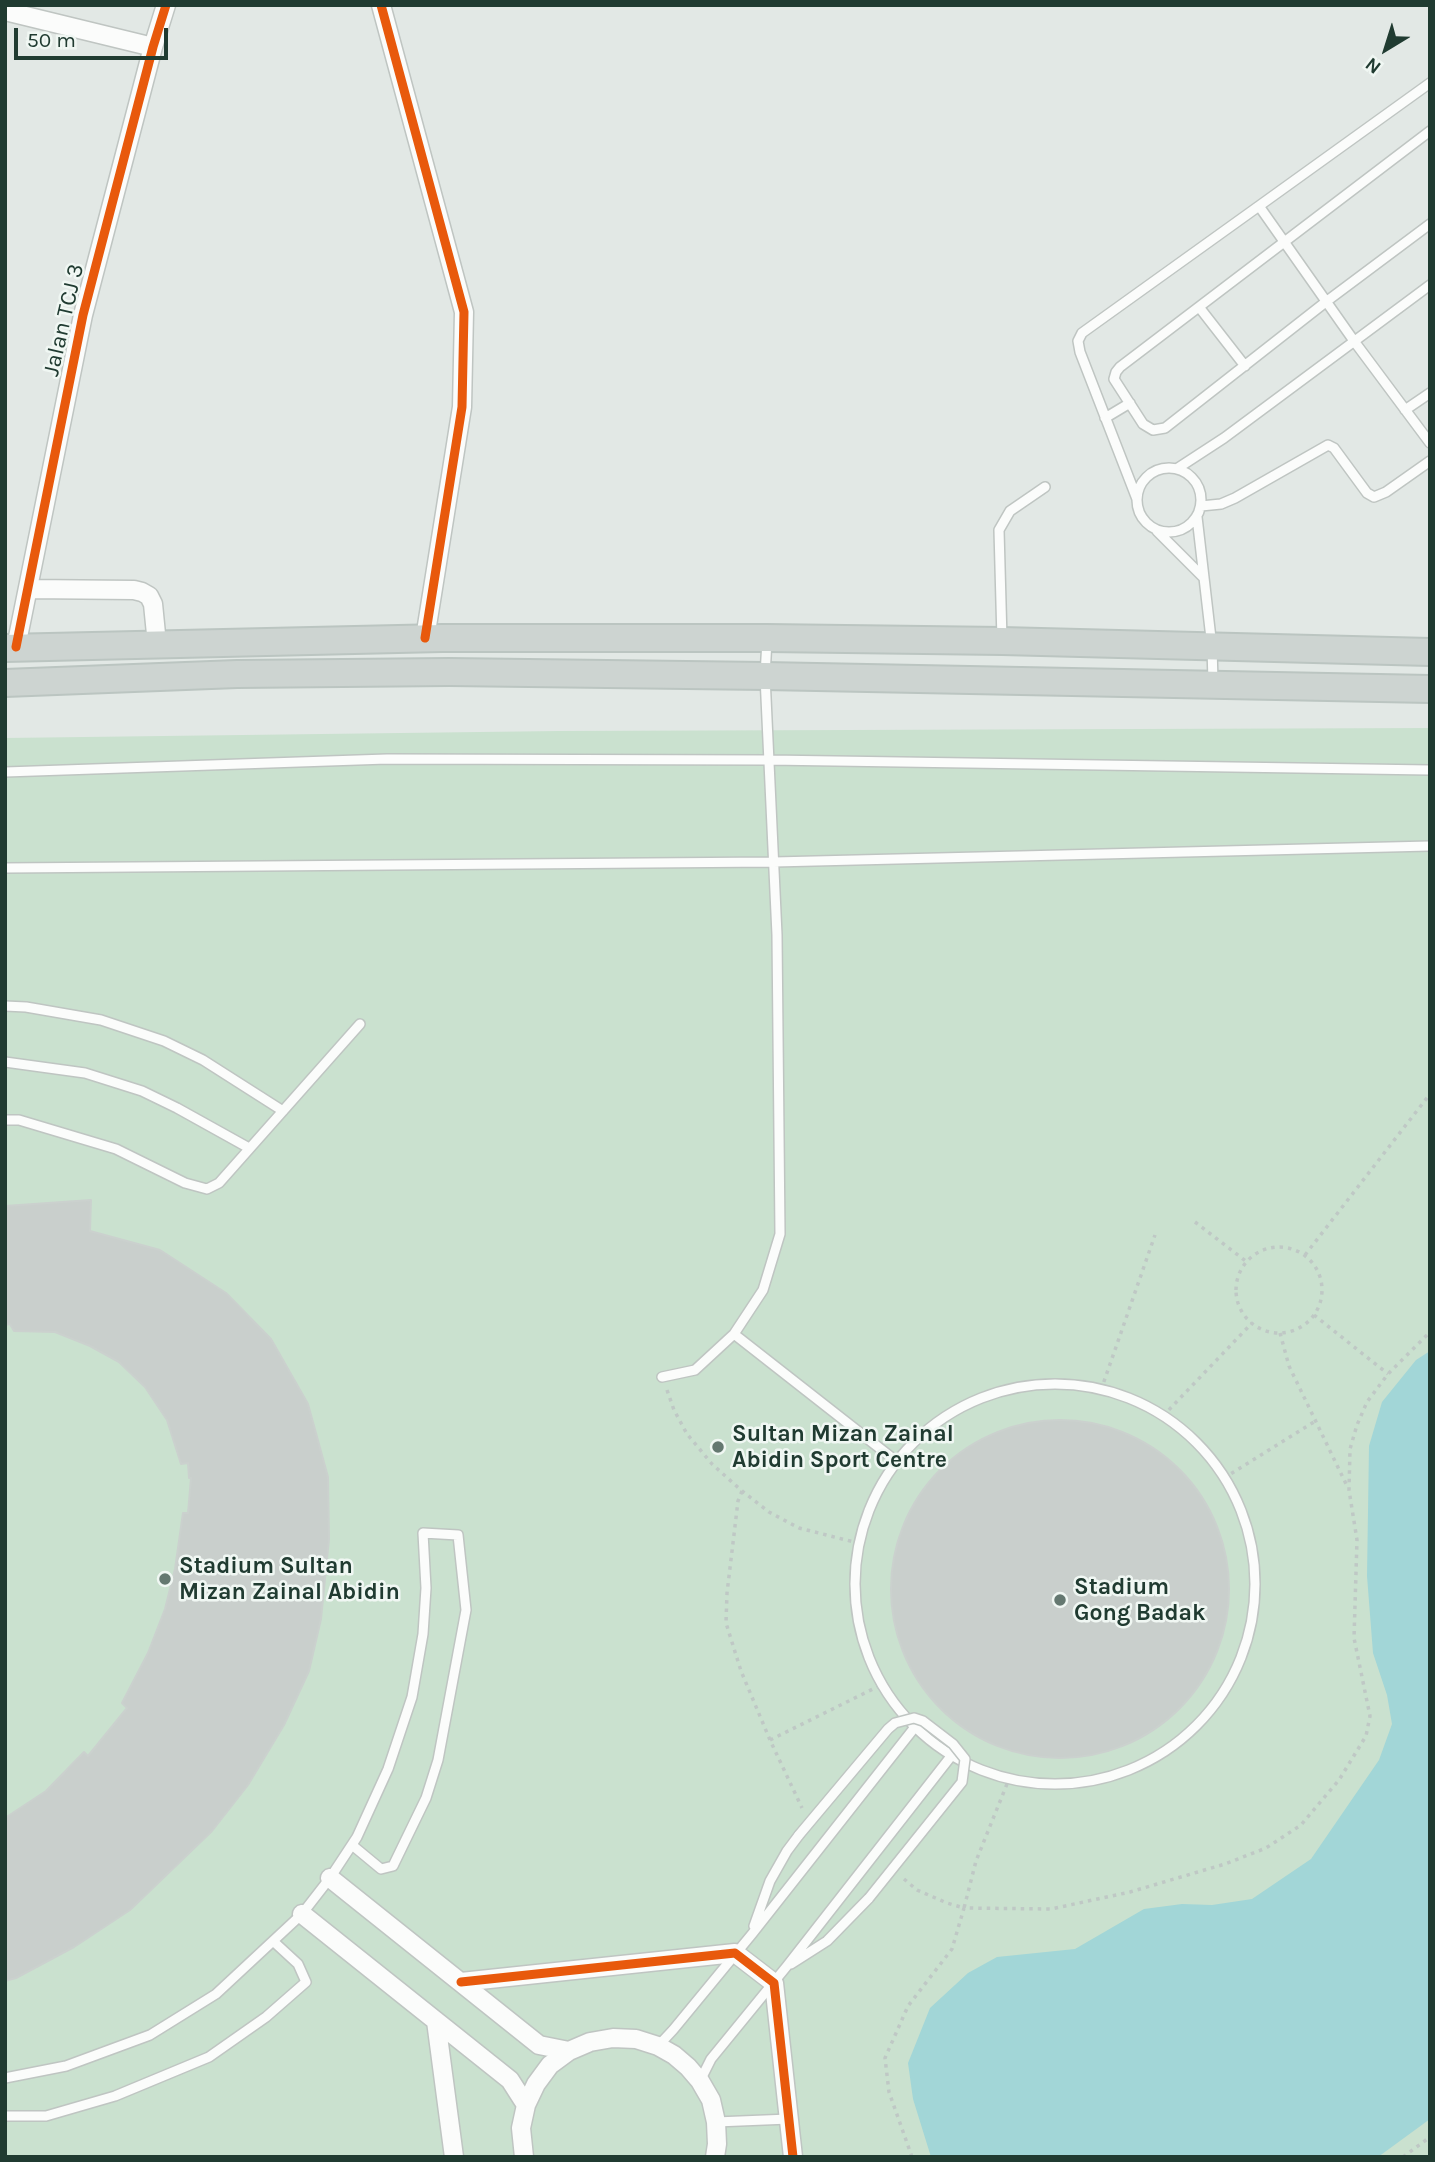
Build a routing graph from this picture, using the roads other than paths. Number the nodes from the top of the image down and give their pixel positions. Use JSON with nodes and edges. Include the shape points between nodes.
{"nodes":[{"id":1,"x":166,"y":5,"type":"edge"},
{"id":2,"x":381,"y":5,"type":"edge"},
{"id":3,"x":5,"y":11,"type":"edge"},
{"id":4,"x":153,"y":47,"type":"junction"},
{"id":5,"x":1430,"y":83,"type":"edge"},
{"id":6,"x":1430,"y":131,"type":"edge"},
{"id":7,"x":1259,"y":206,"type":"junction"},
{"id":8,"x":1430,"y":224,"type":"edge"},
{"id":9,"x":1283,"y":242,"type":"junction"},
{"id":10,"x":1430,"y":285,"type":"edge"},
{"id":11,"x":1327,"y":301,"type":"junction"},
{"id":12,"x":1199,"y":307,"type":"junction"},
{"id":13,"x":1354,"y":341,"type":"junction"},
{"id":14,"x":1245,"y":366,"type":"junction"},
{"id":15,"x":1430,"y":393,"type":"edge"},
{"id":16,"x":1130,"y":403,"type":"junction"},
{"id":17,"x":1405,"y":410,"type":"junction"},
{"id":18,"x":1105,"y":418,"type":"junction"},
{"id":19,"x":1430,"y":443,"type":"edge"},
{"id":20,"x":1430,"y":461,"type":"edge"},
{"id":21,"x":1178,"y":468,"type":"junction"},
{"id":22,"x":1045,"y":487,"type":"dead end"},
{"id":23,"x":1137,"y":499,"type":"junction"},
{"id":24,"x":1201,"y":506,"type":"junction"},
{"id":25,"x":1197,"y":517,"type":"junction"},
{"id":26,"x":1154,"y":528,"type":"junction"},
{"id":27,"x":1203,"y":577,"type":"junction"},
{"id":28,"x":28,"y":589,"type":"junction"},
{"id":29,"x":425,"y":638,"type":"junction"},
{"id":30,"x":767,"y":638,"type":"junction"},
{"id":31,"x":1002,"y":641,"type":"junction"},
{"id":32,"x":157,"y":644,"type":"junction"},
{"id":33,"x":1212,"y":647,"type":"junction"},
{"id":34,"x":11,"y":648,"type":"edge"},
{"id":35,"x":1430,"y":652,"type":"edge"},
{"id":36,"x":765,"y":676,"type":"junction"},
{"id":37,"x":5,"y":683,"type":"edge"},
{"id":38,"x":1213,"y":684,"type":"junction"},
{"id":39,"x":1430,"y":689,"type":"edge"},
{"id":40,"x":769,"y":760,"type":"junction"},
{"id":41,"x":1430,"y":769,"type":"edge"},
{"id":42,"x":5,"y":772,"type":"edge"},
{"id":43,"x":1430,"y":846,"type":"edge"},
{"id":44,"x":774,"y":862,"type":"junction"},
{"id":45,"x":5,"y":868,"type":"edge"},
{"id":46,"x":5,"y":1006,"type":"edge"},
{"id":47,"x":360,"y":1024,"type":"dead end"},
{"id":48,"x":5,"y":1062,"type":"edge"},
{"id":49,"x":283,"y":1111,"type":"junction"},
{"id":50,"x":5,"y":1120,"type":"edge"},
{"id":51,"x":249,"y":1148,"type":"junction"},
{"id":52,"x":734,"y":1334,"type":"junction"},
{"id":53,"x":662,"y":1377,"type":"road end"},
{"id":54,"x":896,"y":1461,"type":"junction"},
{"id":55,"x":915,"y":1727,"type":"junction"},
{"id":56,"x":952,"y":1755,"type":"junction"},
{"id":57,"x":352,"y":1845,"type":"junction"},
{"id":58,"x":330,"y":1878,"type":"junction"},
{"id":59,"x":302,"y":1913,"type":"junction"},
{"id":60,"x":751,"y":1934,"type":"junction"},
{"id":61,"x":273,"y":1941,"type":"junction"},
{"id":62,"x":735,"y":1953,"type":"junction"},
{"id":63,"x":787,"y":1966,"type":"junction"},
{"id":64,"x":461,"y":1982,"type":"junction"},
{"id":65,"x":774,"y":1983,"type":"junction"},
{"id":66,"x":436,"y":2021,"type":"junction"},
{"id":67,"x":658,"y":2046,"type":"junction"},
{"id":68,"x":569,"y":2051,"type":"junction"},
{"id":69,"x":5,"y":2078,"type":"edge"},
{"id":70,"x":700,"y":2081,"type":"junction"},
{"id":71,"x":526,"y":2105,"type":"junction"},
{"id":72,"x":5,"y":2116,"type":"edge"},
{"id":73,"x":789,"y":2119,"type":"junction"},
{"id":74,"x":716,"y":2122,"type":"junction"},
{"id":75,"x":454,"y":2157,"type":"edge"},
{"id":76,"x":524,"y":2157,"type":"edge"},
{"id":77,"x":715,"y":2157,"type":"edge"},
{"id":78,"x":793,"y":2157,"type":"edge"}],
"edges":[{"from":1,"to":4,"type":"street","name":"Jalan TCJ 3"},
{"from":2,"to":29,"type":"street","via":[[464,312],[463,407]]},
{"from":3,"to":4,"type":"street"},
{"from":4,"to":28,"type":"street","name":"Jalan TCJ 3","via":[[83,315]]},
{"from":5,"to":7,"type":"lane"},
{"from":6,"to":9,"type":"lane"},
{"from":7,"to":9,"type":"lane"},
{"from":7,"to":18,"type":"lane","via":[[1082,332],[1080,352]]},
{"from":8,"to":11,"type":"lane"},
{"from":9,"to":11,"type":"lane"},
{"from":9,"to":12,"type":"lane"},
{"from":10,"to":13,"type":"lane"},
{"from":11,"to":13,"type":"lane"},
{"from":11,"to":14,"type":"lane"},
{"from":12,"to":14,"type":"lane"},
{"from":12,"to":16,"type":"lane","via":[[1116,372],[1114,379]]},
{"from":13,"to":17,"type":"lane"},
{"from":13,"to":21,"type":"lane"},
{"from":14,"to":16,"type":"lane","via":[[1165,428],[1153,430],[1143,424]]},
{"from":15,"to":17,"type":"lane"},
{"from":16,"to":18,"type":"lane"},
{"from":17,"to":19,"type":"lane"},
{"from":18,"to":23,"type":"lane"},
{"from":20,"to":24,"type":"lane","via":[[1374,497],[1328,445],[1235,498]]},
{"from":21,"to":23,"type":"lane","via":[[1150,473],[1138,489]]},
{"from":21,"to":24,"type":"lane","via":[[1199,487]]},
{"from":22,"to":31,"type":"lane","via":[[1010,511],[999,530]]},
{"from":23,"to":26,"type":"lane","via":[[1142,516]]},
{"from":24,"to":25,"type":"lane"},
{"from":25,"to":26,"type":"lane","via":[[1173,532]]},
{"from":25,"to":27,"type":"lane"},
{"from":26,"to":27,"type":"lane"},
{"from":27,"to":33,"type":"lane"},
{"from":28,"to":32,"type":"street","via":[[142,592],[153,604]]},
{"from":28,"to":34,"type":"street","name":"Jalan TCJ 3"},
{"from":29,"to":30,"type":"main road"},
{"from":29,"to":32,"type":"main road"},
{"from":30,"to":31,"type":"main road"},
{"from":30,"to":36,"type":"lane"},
{"from":31,"to":33,"type":"main road"},
{"from":32,"to":34,"type":"main road"},
{"from":33,"to":35,"type":"main road"},
{"from":33,"to":38,"type":"lane"},
{"from":36,"to":37,"type":"main road","via":[[449,672]]},
{"from":36,"to":38,"type":"main road"},
{"from":36,"to":40,"type":"lane"},
{"from":38,"to":39,"type":"main road"},
{"from":40,"to":41,"type":"lane"},
{"from":40,"to":42,"type":"lane","via":[[387,759]]},
{"from":40,"to":44,"type":"lane"},
{"from":43,"to":44,"type":"lane"},
{"from":44,"to":45,"type":"lane"},
{"from":44,"to":52,"type":"lane","via":[[780,1234],[762,1290]]},
{"from":46,"to":49,"type":"lane","via":[[101,1020],[164,1041]]},
{"from":47,"to":49,"type":"lane"},
{"from":48,"to":51,"type":"lane","via":[[85,1073],[142,1091]]},
{"from":49,"to":51,"type":"lane"},
{"from":50,"to":51,"type":"lane","via":[[116,1149],[207,1189],[219,1183]]},
{"from":52,"to":53,"type":"lane","via":[[695,1370]]},
{"from":52,"to":54,"type":"lane"},
{"from":54,"to":55,"type":"lane","via":[[868,1508],[858,1543],[854,1591],[862,1640],[881,1685]]},
{"from":54,"to":56,"type":"lane","via":[[941,1418],[998,1392],[1049,1384],[1101,1390],[1163,1416],[1197,1444],[1224,1478],[1244,1518],[1254,1562],[1254,1607],[1236,1672],[1197,1727],[1161,1755],[1121,1774],[1054,1785],[1009,1779]]},
{"from":55,"to":56,"type":"lane"},
{"from":55,"to":60,"type":"lane"},
{"from":56,"to":63,"type":"lane"},
{"from":57,"to":57,"type":"lane","via":[[388,1769],[412,1697],[423,1634],[423,1533],[458,1535],[466,1610],[438,1760],[426,1798],[393,1866],[381,1868]]},
{"from":57,"to":58,"type":"lane"},
{"from":58,"to":59,"type":"lane"},
{"from":58,"to":64,"type":"street"},
{"from":59,"to":61,"type":"lane"},
{"from":59,"to":66,"type":"street"},
{"from":60,"to":62,"type":"lane"},
{"from":60,"to":63,"type":"lane","bridge":true,"via":[[770,1881],[787,1851],[888,1729],[914,1718],[932,1726],[965,1759],[962,1782],[856,1914],[827,1941]]},
{"from":61,"to":69,"type":"lane","via":[[216,1994],[150,2035],[66,2066]]},
{"from":61,"to":72,"type":"lane","via":[[298,1964],[306,1982],[209,2057],[115,2096],[46,2116]]},
{"from":62,"to":64,"type":"street"},
{"from":62,"to":65,"type":"street"},
{"from":62,"to":67,"type":"lane"},
{"from":63,"to":65,"type":"lane"},
{"from":64,"to":68,"type":"street","via":[[539,2045]]},
{"from":65,"to":70,"type":"lane","via":[[710,2059]]},
{"from":65,"to":73,"type":"street"},
{"from":66,"to":71,"type":"street","via":[[510,2080]]},
{"from":66,"to":75,"type":"street"},
{"from":67,"to":68,"type":"street","via":[[613,2038]]},
{"from":67,"to":70,"type":"street","via":[[674,2054]]},
{"from":68,"to":71,"type":"street","via":[[550,2065]]},
{"from":70,"to":74,"type":"street"},
{"from":71,"to":76,"type":"street","via":[[521,2128]]},
{"from":73,"to":74,"type":"lane"},
{"from":73,"to":78,"type":"street"},
{"from":74,"to":77,"type":"street"}]}
